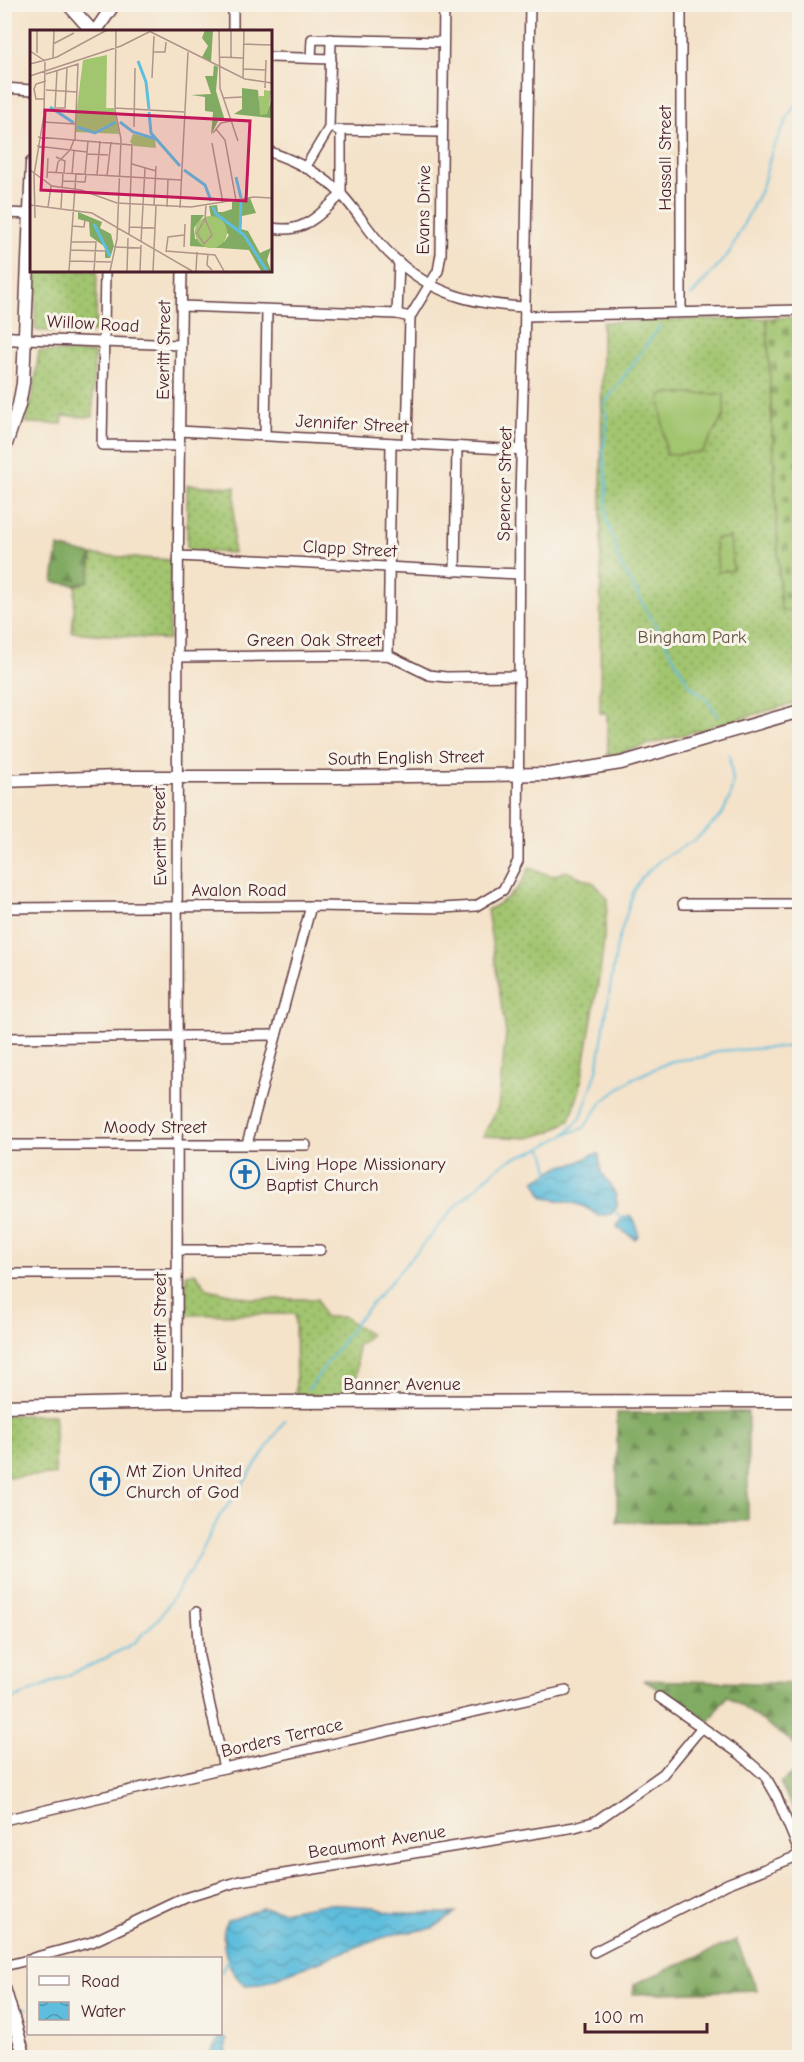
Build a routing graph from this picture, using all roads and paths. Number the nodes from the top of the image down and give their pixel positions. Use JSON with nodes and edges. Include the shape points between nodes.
{"nodes":[{"id":1,"x":68,"y":4,"type":"edge"},
{"id":2,"x":114,"y":4,"type":"edge"},
{"id":3,"x":233,"y":4,"type":"edge"},
{"id":4,"x":444,"y":4,"type":"edge"},
{"id":5,"x":530,"y":4,"type":"edge"},
{"id":6,"x":681,"y":4,"type":"edge"},
{"id":7,"x":92,"y":30,"type":"edge"},
{"id":8,"x":95,"y":30,"type":"edge"},
{"id":9,"x":232,"y":30,"type":"edge"},
{"id":10,"x":331,"y":39,"type":"junction"},
{"id":11,"x":443,"y":42,"type":"junction"},
{"id":12,"x":272,"y":57,"type":"edge"},
{"id":13,"x":311,"y":58,"type":"junction"},
{"id":14,"x":331,"y":59,"type":"junction"},
{"id":15,"x":4,"y":88,"type":"edge"},
{"id":16,"x":30,"y":90,"type":"edge"},
{"id":17,"x":329,"y":129,"type":"junction"},
{"id":18,"x":341,"y":131,"type":"junction"},
{"id":19,"x":442,"y":132,"type":"junction"},
{"id":20,"x":272,"y":153,"type":"edge"},
{"id":21,"x":305,"y":168,"type":"junction"},
{"id":22,"x":341,"y":195,"type":"junction"},
{"id":23,"x":4,"y":213,"type":"edge"},
{"id":24,"x":30,"y":214,"type":"edge"},
{"id":25,"x":272,"y":228,"type":"edge"},
{"id":26,"x":399,"y":262,"type":"junction"},
{"id":27,"x":105,"y":272,"type":"edge"},
{"id":28,"x":182,"y":272,"type":"edge"},
{"id":29,"x":430,"y":285,"type":"junction"},
{"id":30,"x":181,"y":306,"type":"junction"},
{"id":31,"x":267,"y":310,"type":"junction"},
{"id":32,"x":800,"y":310,"type":"edge"},
{"id":33,"x":525,"y":311,"type":"junction"},
{"id":34,"x":681,"y":312,"type":"junction"},
{"id":35,"x":397,"y":314,"type":"junction"},
{"id":36,"x":410,"y":316,"type":"junction"},
{"id":37,"x":4,"y":338,"type":"edge"},
{"id":38,"x":25,"y":339,"type":"junction"},
{"id":39,"x":103,"y":343,"type":"junction"},
{"id":40,"x":180,"y":345,"type":"junction"},
{"id":41,"x":179,"y":431,"type":"junction"},
{"id":42,"x":265,"y":435,"type":"junction"},
{"id":43,"x":391,"y":442,"type":"junction"},
{"id":44,"x":408,"y":443,"type":"junction"},
{"id":45,"x":179,"y":446,"type":"junction"},
{"id":46,"x":457,"y":447,"type":"junction"},
{"id":47,"x":4,"y":450,"type":"edge"},
{"id":48,"x":522,"y":450,"type":"junction"},
{"id":49,"x":179,"y":556,"type":"junction"},
{"id":50,"x":389,"y":568,"type":"junction"},
{"id":51,"x":455,"y":571,"type":"junction"},
{"id":52,"x":519,"y":574,"type":"junction"},
{"id":53,"x":388,"y":655,"type":"junction"},
{"id":54,"x":178,"y":657,"type":"junction"},
{"id":55,"x":518,"y":676,"type":"junction"},
{"id":56,"x":800,"y":711,"type":"edge"},
{"id":57,"x":517,"y":775,"type":"junction"},
{"id":58,"x":176,"y":777,"type":"junction"},
{"id":59,"x":4,"y":781,"type":"edge"},
{"id":60,"x":800,"y":903,"type":"edge"},
{"id":61,"x":683,"y":904,"type":"dead end"},
{"id":62,"x":177,"y":906,"type":"junction"},
{"id":63,"x":311,"y":906,"type":"junction"},
{"id":64,"x":4,"y":908,"type":"edge"},
{"id":65,"x":437,"y":908,"type":"joint"},
{"id":66,"x":276,"y":1035,"type":"junction"},
{"id":67,"x":178,"y":1036,"type":"junction"},
{"id":68,"x":4,"y":1038,"type":"edge"},
{"id":69,"x":178,"y":1143,"type":"junction"},
{"id":70,"x":247,"y":1144,"type":"junction"},
{"id":71,"x":4,"y":1145,"type":"edge"},
{"id":72,"x":306,"y":1145,"type":"dead end"},
{"id":73,"x":177,"y":1250,"type":"junction"},
{"id":74,"x":320,"y":1250,"type":"dead end"},
{"id":75,"x":4,"y":1274,"type":"edge"},
{"id":76,"x":177,"y":1274,"type":"junction"},
{"id":77,"x":800,"y":1401,"type":"edge"},
{"id":78,"x":177,"y":1402,"type":"junction"},
{"id":79,"x":4,"y":1406,"type":"edge"},
{"id":80,"x":196,"y":1612,"type":"dead end"},
{"id":81,"x":566,"y":1691,"type":"dead end"},
{"id":82,"x":659,"y":1697,"type":"dead end"},
{"id":83,"x":702,"y":1727,"type":"junction"},
{"id":84,"x":224,"y":1768,"type":"junction"},
{"id":85,"x":4,"y":1820,"type":"edge"},
{"id":86,"x":800,"y":1854,"type":"edge"},
{"id":87,"x":594,"y":1952,"type":"dead end"},
{"id":88,"x":40,"y":1957,"type":"edge"},
{"id":89,"x":27,"y":1960,"type":"edge"},
{"id":90,"x":4,"y":1966,"type":"edge"},
{"id":91,"x":4,"y":1988,"type":"edge"},
{"id":92,"x":25,"y":2058,"type":"edge"}],
"edges":[{"from":1,"to":7,"type":"street"},
{"from":2,"to":8,"type":"street"},
{"from":3,"to":9,"type":"street"},
{"from":4,"to":11,"type":"street","name":"Evans Drive"},
{"from":5,"to":33,"type":"street","name":"Spencer Street"},
{"from":6,"to":34,"type":"street","name":"Hassall Street"},
{"from":10,"to":11,"type":"street"},
{"from":10,"to":13,"type":"street","via":[[312,39]]},
{"from":10,"to":14,"type":"street"},
{"from":11,"to":19,"type":"street","name":"Evans Drive"},
{"from":12,"to":13,"type":"street"},
{"from":13,"to":14,"type":"street"},
{"from":14,"to":17,"type":"street"},
{"from":15,"to":16,"type":"street"},
{"from":17,"to":18,"type":"street"},
{"from":17,"to":21,"type":"street"},
{"from":18,"to":19,"type":"street"},
{"from":18,"to":22,"type":"street"},
{"from":19,"to":29,"type":"street","name":"Evans Drive","via":[[441,254]]},
{"from":20,"to":21,"type":"street"},
{"from":21,"to":22,"type":"street"},
{"from":22,"to":25,"type":"street","via":[[301,227]]},
{"from":22,"to":26,"type":"street"},
{"from":23,"to":24,"type":"street"},
{"from":24,"to":38,"type":"street"},
{"from":26,"to":29,"type":"street"},
{"from":26,"to":35,"type":"street","name":"Evans Drive"},
{"from":27,"to":39,"type":"street"},
{"from":28,"to":30,"type":"street","name":"Everitt Street"},
{"from":29,"to":33,"type":"street","via":[[462,299]]},
{"from":29,"to":36,"type":"street","name":"Evans Drive"},
{"from":30,"to":31,"type":"street"},
{"from":30,"to":40,"type":"street","name":"Everitt Street"},
{"from":31,"to":35,"type":"street"},
{"from":31,"to":42,"type":"street"},
{"from":32,"to":34,"type":"street"},
{"from":33,"to":34,"type":"street"},
{"from":33,"to":48,"type":"street","name":"Spencer Street"},
{"from":35,"to":36,"type":"street"},
{"from":36,"to":44,"type":"street"},
{"from":37,"to":38,"type":"street","name":"Willow Road"},
{"from":38,"to":39,"type":"street","name":"Willow Road"},
{"from":38,"to":47,"type":"street","via":[[19,405]]},
{"from":39,"to":40,"type":"street","name":"Willow Road"},
{"from":39,"to":45,"type":"street","via":[[102,444]]},
{"from":40,"to":41,"type":"street","name":"Everitt Street"},
{"from":41,"to":42,"type":"street","name":"Jennifer Street"},
{"from":41,"to":45,"type":"street","name":"Everitt Street"},
{"from":42,"to":43,"type":"street","name":"Jennifer Street"},
{"from":43,"to":44,"type":"street","name":"Jennifer Street"},
{"from":43,"to":50,"type":"street"},
{"from":44,"to":46,"type":"street","name":"Jennifer Street"},
{"from":45,"to":49,"type":"street","name":"Everitt Street"},
{"from":46,"to":48,"type":"street","name":"Jennifer Street"},
{"from":46,"to":51,"type":"street"},
{"from":48,"to":52,"type":"street","name":"Spencer Street"},
{"from":49,"to":50,"type":"street","name":"Clapp Street"},
{"from":49,"to":54,"type":"street","name":"Everitt Street"},
{"from":50,"to":51,"type":"street","name":"Clapp Street"},
{"from":50,"to":53,"type":"street"},
{"from":51,"to":52,"type":"street","name":"Clapp Street"},
{"from":52,"to":55,"type":"street","name":"Spencer Street"},
{"from":53,"to":54,"type":"street","name":"Green Oak Street"},
{"from":53,"to":55,"type":"street","name":"Green Oak Street","via":[[429,675]]},
{"from":54,"to":58,"type":"street","name":"Everitt Street"},
{"from":55,"to":57,"type":"street","name":"Spencer Street"},
{"from":56,"to":57,"type":"street","name":"South English Street","via":[[604,766]]},
{"from":57,"to":58,"type":"street","name":"South English Street"},
{"from":57,"to":65,"type":"street","name":"Spencer Street","via":[[518,861],[503,890],[476,906]]},
{"from":58,"to":59,"type":"street","name":"South English Street"},
{"from":58,"to":62,"type":"street","name":"Everitt Street"},
{"from":60,"to":61,"type":"street"},
{"from":62,"to":63,"type":"street","name":"Avalon Road"},
{"from":62,"to":64,"type":"street","name":"Avalon Road"},
{"from":62,"to":67,"type":"street","name":"Everitt Street"},
{"from":63,"to":65,"type":"street","name":"Avalon Road"},
{"from":63,"to":66,"type":"street"},
{"from":66,"to":67,"type":"street"},
{"from":66,"to":70,"type":"street"},
{"from":67,"to":68,"type":"street"},
{"from":67,"to":69,"type":"street","name":"Everitt Street"},
{"from":69,"to":70,"type":"street","name":"Moody Street"},
{"from":69,"to":71,"type":"street","name":"Moody Street"},
{"from":69,"to":73,"type":"street","name":"Everitt Street"},
{"from":70,"to":72,"type":"street","name":"Moody Street"},
{"from":73,"to":74,"type":"street"},
{"from":73,"to":76,"type":"street","name":"Everitt Street"},
{"from":75,"to":76,"type":"street"},
{"from":76,"to":78,"type":"street","name":"Everitt Street"},
{"from":77,"to":78,"type":"street","name":"Banner Avenue"},
{"from":78,"to":79,"type":"street","name":"Banner Avenue"},
{"from":80,"to":84,"type":"street","via":[[199,1657]]},
{"from":81,"to":84,"type":"street","name":"Borders Terrace"},
{"from":82,"to":83,"type":"street"},
{"from":83,"to":86,"type":"street","via":[[765,1776]]},
{"from":83,"to":88,"type":"street","name":"Beaumont Avenue","via":[[663,1774],[596,1821],[240,1881],[184,1898],[92,1942]]},
{"from":84,"to":85,"type":"street","name":"Borders Terrace"},
{"from":86,"to":87,"type":"street","via":[[727,1884]]},
{"from":89,"to":90,"type":"street"},
{"from":91,"to":92,"type":"street"}]}
